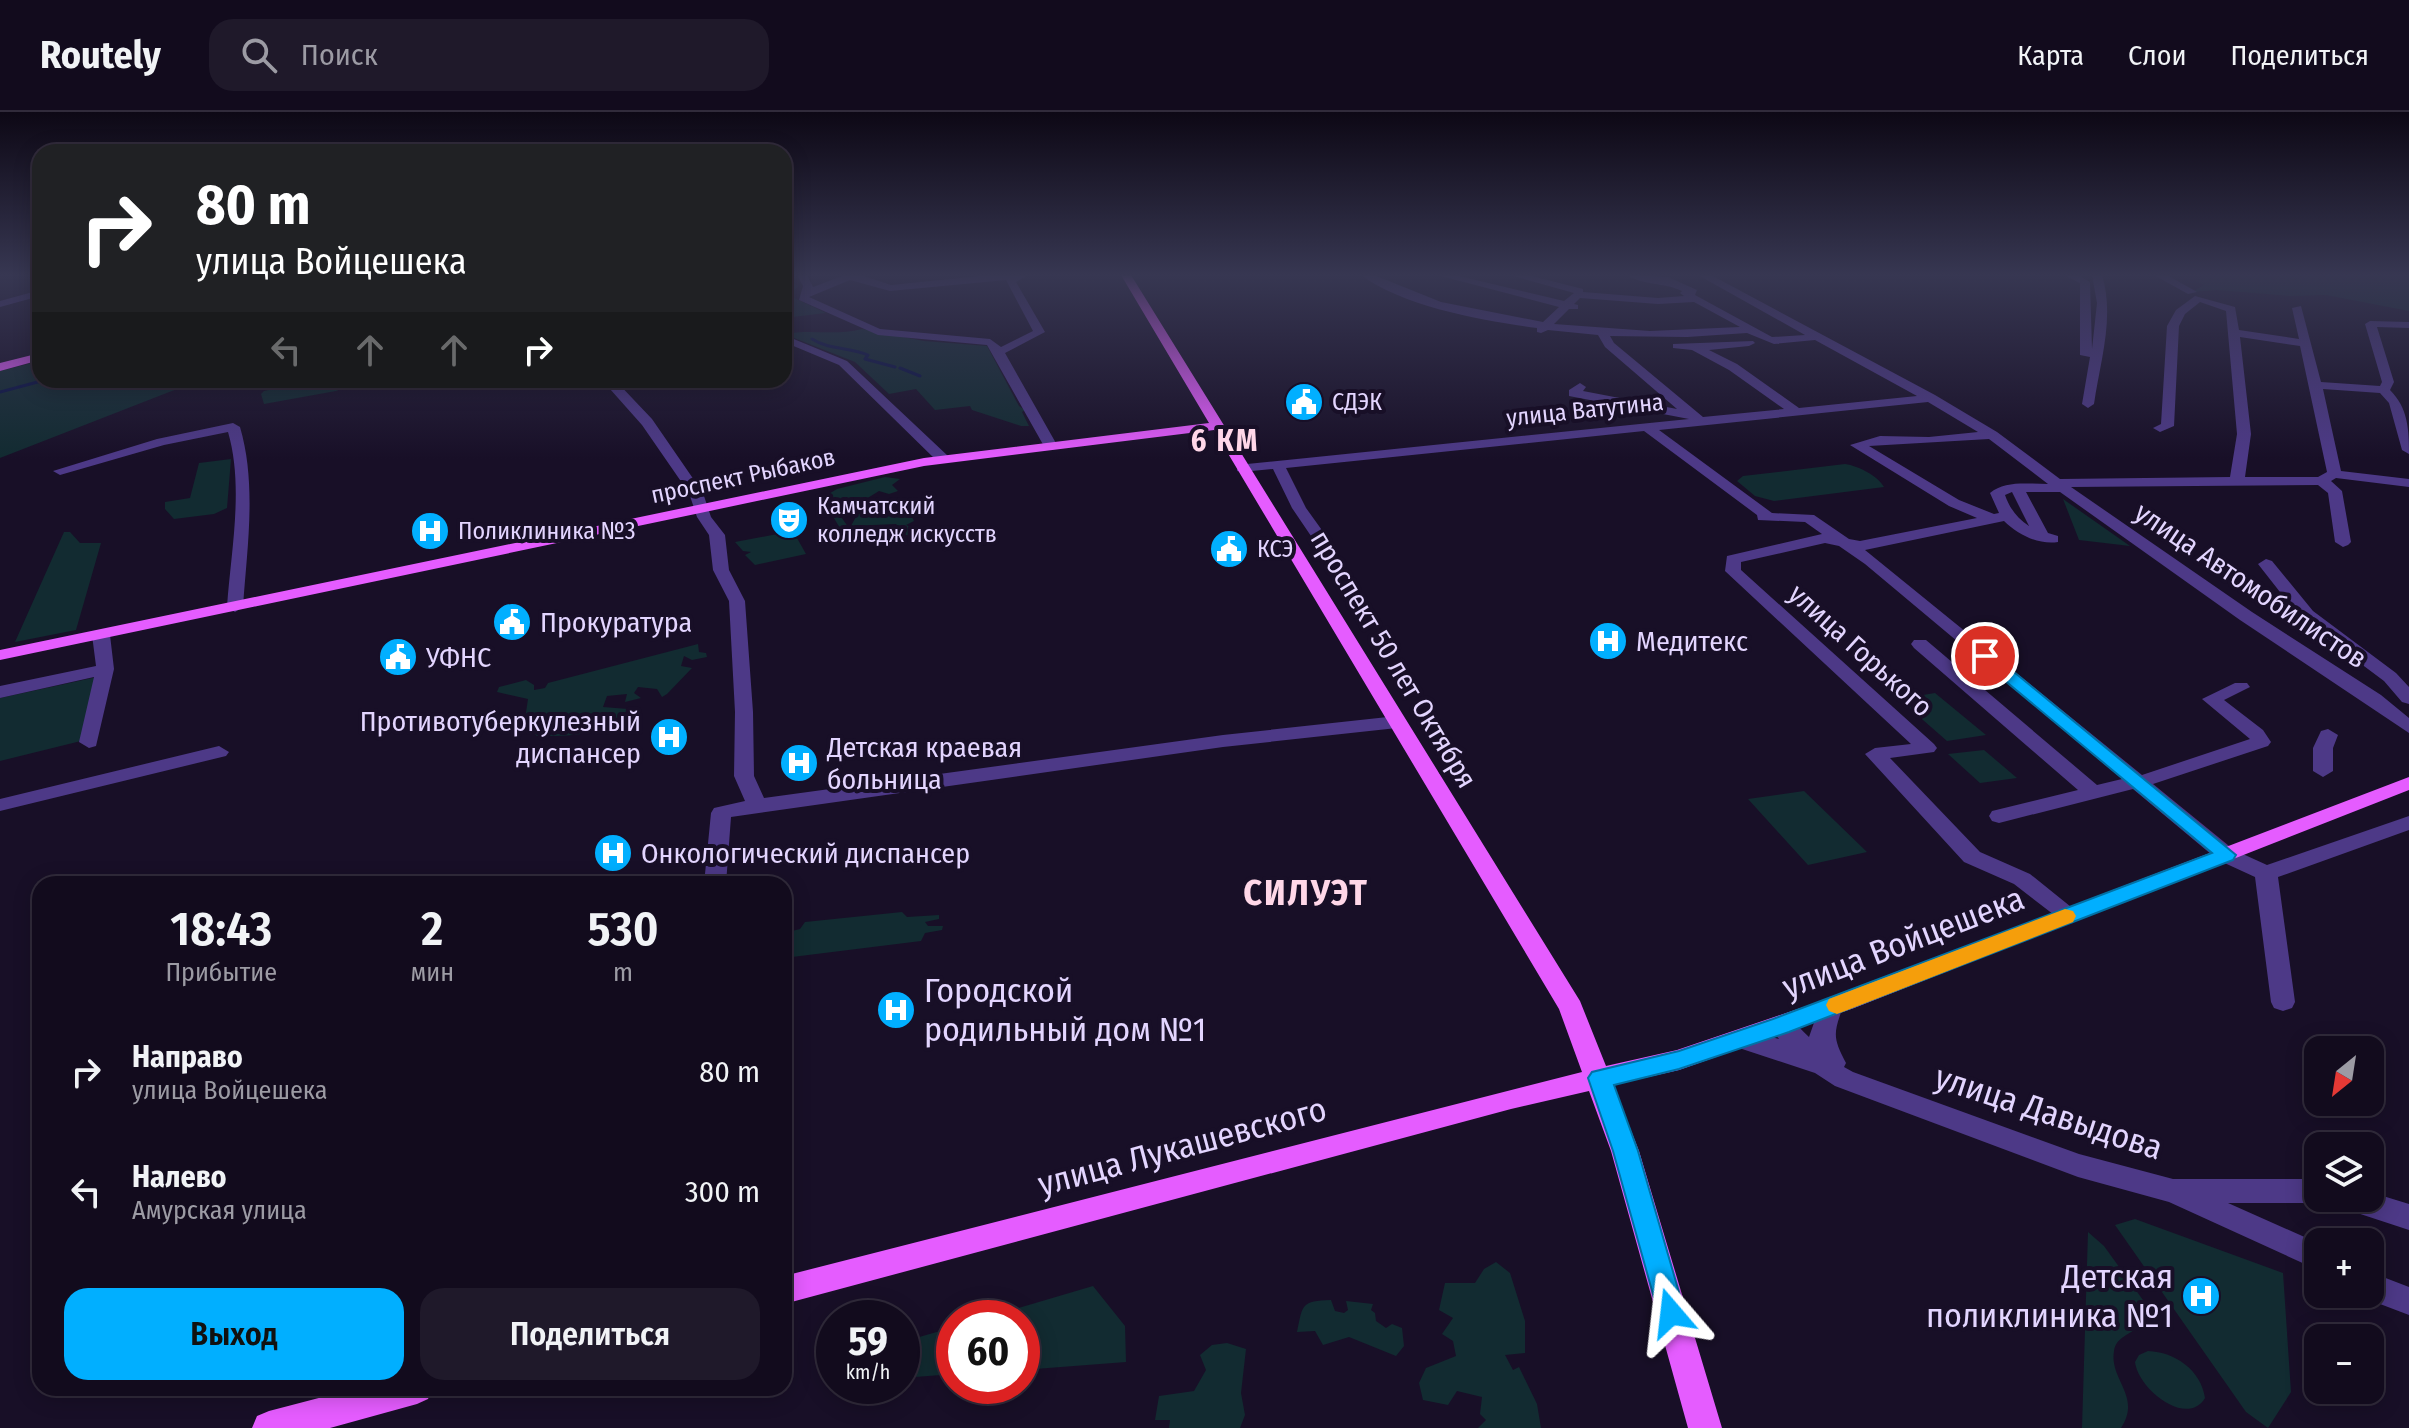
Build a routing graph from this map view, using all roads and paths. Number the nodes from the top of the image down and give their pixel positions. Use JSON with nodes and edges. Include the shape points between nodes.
{"nodes":[{"id":1,"x":932,"y":336,"type":"edge"},
{"id":2,"x":1030,"y":336,"type":"edge"},
{"id":3,"x":1163,"y":336,"type":"edge"},
{"id":4,"x":1531,"y":336,"type":"edge"},
{"id":5,"x":1605,"y":336,"type":"edge"},
{"id":6,"x":1654,"y":336,"type":"edge"},
{"id":7,"x":1711,"y":336,"type":"edge"},
{"id":8,"x":1763,"y":336,"type":"edge"},
{"id":9,"x":1813,"y":336,"type":"edge"},
{"id":10,"x":1817,"y":336,"type":"edge"},
{"id":11,"x":2086,"y":336,"type":"edge"},
{"id":12,"x":2098,"y":336,"type":"edge"},
{"id":13,"x":2172,"y":336,"type":"edge"},
{"id":14,"x":2234,"y":336,"type":"edge"},
{"id":15,"x":2259,"y":336,"type":"edge"},
{"id":16,"x":2304,"y":336,"type":"edge"},
{"id":17,"x":2374,"y":336,"type":"edge"},
{"id":18,"x":1534,"y":337,"type":"joint"},
{"id":19,"x":1688,"y":340,"type":"junction"},
{"id":20,"x":1771,"y":341,"type":"junction"},
{"id":21,"x":792,"y":342,"type":"edge"},
{"id":22,"x":2306,"y":343,"type":"junction"},
{"id":23,"x":1609,"y":345,"type":"junction"},
{"id":24,"x":999,"y":352,"type":"junction"},
{"id":25,"x":32,"y":358,"type":"edge"},
{"id":26,"x":0,"y":367,"type":"edge"},
{"id":27,"x":2092,"y":368,"type":"junction"},
{"id":28,"x":2316,"y":385,"type":"junction"},
{"id":29,"x":1580,"y":387,"type":"dead end"},
{"id":30,"x":615,"y":388,"type":"edge"},
{"id":31,"x":2384,"y":390,"type":"junction"},
{"id":32,"x":1931,"y":398,"type":"junction"},
{"id":33,"x":2088,"y":404,"type":"dead end"},
{"id":34,"x":1795,"y":411,"type":"junction"},
{"id":35,"x":1694,"y":418,"type":"junction"},
{"id":36,"x":1217,"y":426,"type":"junction"},
{"id":37,"x":1646,"y":426,"type":"junction"},
{"id":38,"x":2160,"y":428,"type":"dead end"},
{"id":39,"x":1992,"y":435,"type":"junction"},
{"id":40,"x":1050,"y":445,"type":"junction"},
{"id":41,"x":2409,"y":450,"type":"edge"},
{"id":42,"x":943,"y":459,"type":"junction"},
{"id":43,"x":1280,"y":463,"type":"junction"},
{"id":44,"x":1242,"y":468,"type":"junction"},
{"id":45,"x":60,"y":471,"type":"dead end"},
{"id":46,"x":2327,"y":477,"type":"junction"},
{"id":47,"x":2237,"y":481,"type":"junction"},
{"id":48,"x":2409,"y":483,"type":"edge"},
{"id":49,"x":2059,"y":486,"type":"junction"},
{"id":50,"x":2017,"y":488,"type":"junction"},
{"id":51,"x":702,"y":509,"type":"junction"},
{"id":52,"x":2000,"y":517,"type":"junction"},
{"id":53,"x":1316,"y":533,"type":"dead end"},
{"id":54,"x":2343,"y":542,"type":"dead end"},
{"id":55,"x":1847,"y":543,"type":"junction"},
{"id":56,"x":2266,"y":564,"type":"dead end"},
{"id":57,"x":235,"y":607,"type":"junction"},
{"id":58,"x":101,"y":635,"type":"junction"},
{"id":59,"x":1920,"y":644,"type":"dead end"},
{"id":60,"x":0,"y":655,"type":"edge"},
{"id":61,"x":105,"y":669,"type":"junction"},
{"id":62,"x":2241,"y":687,"type":"dead end"},
{"id":63,"x":0,"y":692,"type":"edge"},
{"id":64,"x":2409,"y":698,"type":"edge"},
{"id":65,"x":1397,"y":722,"type":"junction"},
{"id":66,"x":2409,"y":727,"type":"edge"},
{"id":67,"x":2328,"y":735,"type":"dead end"},
{"id":68,"x":89,"y":742,"type":"dead end"},
{"id":69,"x":219,"y":752,"type":"dead end"},
{"id":70,"x":2323,"y":771,"type":"dead end"},
{"id":71,"x":2139,"y":782,"type":"junction"},
{"id":72,"x":2409,"y":783,"type":"edge"},
{"id":73,"x":2094,"y":793,"type":"junction"},
{"id":74,"x":0,"y":805,"type":"edge"},
{"id":75,"x":757,"y":805,"type":"junction"},
{"id":76,"x":1999,"y":816,"type":"dead end"},
{"id":77,"x":2409,"y":823,"type":"edge"},
{"id":78,"x":2226,"y":855,"type":"junction"},
{"id":79,"x":2266,"y":873,"type":"junction"},
{"id":80,"x":716,"y":876,"type":"edge"},
{"id":81,"x":2070,"y":915,"type":"junction"},
{"id":82,"x":2283,"y":1002,"type":"dead end"},
{"id":83,"x":1831,"y":1007,"type":"junction"},
{"id":84,"x":1781,"y":1026,"type":"junction"},
{"id":85,"x":1742,"y":1039,"type":"junction"},
{"id":86,"x":1831,"y":1072,"type":"junction"},
{"id":87,"x":1600,"y":1078,"type":"junction"},
{"id":88,"x":1860,"y":1087,"type":"junction"},
{"id":89,"x":2173,"y":1191,"type":"junction"},
{"id":90,"x":2304,"y":1191,"type":"edge"},
{"id":91,"x":2384,"y":1209,"type":"edge"},
{"id":92,"x":2409,"y":1217,"type":"edge"},
{"id":93,"x":2304,"y":1251,"type":"edge"},
{"id":94,"x":792,"y":1288,"type":"edge"},
{"id":95,"x":2384,"y":1291,"type":"edge"},
{"id":96,"x":2409,"y":1301,"type":"edge"},
{"id":97,"x":387,"y":1396,"type":"edge"},
{"id":98,"x":269,"y":1428,"type":"edge"},
{"id":99,"x":1705,"y":1428,"type":"edge"}],
"edges":[{"from":1,"to":24,"type":"street","via":[[990,342]]},
{"from":2,"to":24,"type":"street"},
{"from":3,"to":36,"type":"main road","name":"проспект 50 лет Октября"},
{"from":4,"to":18,"type":"street"},
{"from":5,"to":23,"type":"street"},
{"from":6,"to":19,"type":"street"},
{"from":7,"to":19,"type":"street"},
{"from":8,"to":20,"type":"street"},
{"from":9,"to":20,"type":"street"},
{"from":10,"to":32,"type":"street","name":"улица Автомобилистов"},
{"from":11,"to":27,"type":"street","via":[[2087,363]]},
{"from":12,"to":27,"type":"street"},
{"from":13,"to":38,"type":"street","via":[[2167,426]]},
{"from":14,"to":47,"type":"street","via":[[2244,434]]},
{"from":15,"to":22,"type":"street"},
{"from":16,"to":22,"type":"street"},
{"from":17,"to":31,"type":"street","via":[[2388,382]]},
{"from":18,"to":23,"type":"street"},
{"from":19,"to":20,"type":"street"},
{"from":19,"to":23,"type":"street"},
{"from":19,"to":34,"type":"street"},
{"from":21,"to":42,"type":"street","via":[[852,370]]},
{"from":22,"to":28,"type":"street"},
{"from":23,"to":35,"type":"street"},
{"from":24,"to":40,"type":"street"},
{"from":25,"to":26,"type":"main road"},
{"from":27,"to":33,"type":"street"},
{"from":28,"to":31,"type":"street"},
{"from":28,"to":46,"type":"street","via":[[2333,457]]},
{"from":29,"to":35,"type":"street","via":[[1573,393]]},
{"from":30,"to":51,"type":"street","via":[[647,422]]},
{"from":31,"to":41,"type":"street","via":[[2395,402]]},
{"from":32,"to":34,"type":"street","name":"улица Ватутина"},
{"from":32,"to":39,"type":"street","name":"улица Автомобилистов"},
{"from":34,"to":35,"type":"street","name":"улица Ватутина"},
{"from":35,"to":37,"type":"street","name":"улица Ватутина"},
{"from":36,"to":40,"type":"main road","name":"проспект Рыбаков"},
{"from":36,"to":44,"type":"main road","name":"проспект 50 лет Октября"},
{"from":37,"to":43,"type":"street","name":"улица Ватутина"},
{"from":37,"to":55,"type":"street","via":[[1765,516],[1809,518]]},
{"from":39,"to":49,"type":"street","name":"улица Автомобилистов"},
{"from":39,"to":52,"type":"street","via":[[1857,445],[1954,503]]},
{"from":40,"to":42,"type":"main road","name":"проспект Рыбаков"},
{"from":42,"to":51,"type":"main road","name":"проспект Рыбаков"},
{"from":43,"to":44,"type":"street","name":"улица Ватутина"},
{"from":43,"to":53,"type":"street"},
{"from":44,"to":65,"type":"main road","name":"проспект 50 лет Октября"},
{"from":45,"to":57,"type":"street","via":[[233,427],[241,454],[242,511]]},
{"from":46,"to":47,"type":"street"},
{"from":46,"to":48,"type":"street"},
{"from":46,"to":54,"type":"street","via":[[2335,491]]},
{"from":47,"to":49,"type":"street"},
{"from":49,"to":50,"type":"street"},
{"from":49,"to":66,"type":"street","name":"улица Автомобилистов"},
{"from":50,"to":52,"type":"street","via":[[1997,493]]},
{"from":50,"to":52,"type":"street","via":[[2048,538],[2022,532]]},
{"from":51,"to":57,"type":"main road","name":"проспект Рыбаков"},
{"from":51,"to":75,"type":"street","via":[[717,535],[721,570],[737,601],[744,776]]},
{"from":52,"to":55,"type":"street","name":"улица Горького","via":[[1866,545]]},
{"from":55,"to":71,"type":"street"},
{"from":55,"to":81,"type":"street","name":"улица Горького","via":[[1825,538],[1733,559],[1733,571],[1927,748],[1875,754],[1972,857],[2022,879]]},
{"from":56,"to":64,"type":"street","via":[[2307,615],[2390,677]]},
{"from":57,"to":58,"type":"main road","name":"проспект Рыбаков"},
{"from":58,"to":60,"type":"main road","name":"проспект Рыбаков"},
{"from":58,"to":61,"type":"street"},
{"from":59,"to":73,"type":"street"},
{"from":61,"to":63,"type":"street"},
{"from":61,"to":68,"type":"street"},
{"from":62,"to":71,"type":"street","via":[[2211,699],[2261,742]]},
{"from":65,"to":75,"type":"street"},
{"from":65,"to":87,"type":"main road","name":"проспект 50 лет Октября","via":[[1571,1008]]},
{"from":67,"to":70,"type":"street"},
{"from":69,"to":74,"type":"street"},
{"from":71,"to":73,"type":"street"},
{"from":71,"to":78,"type":"street"},
{"from":72,"to":78,"type":"main road","name":"улица Войцешека"},
{"from":73,"to":76,"type":"street"},
{"from":75,"to":80,"type":"street","via":[[721,813]]},
{"from":77,"to":79,"type":"street"},
{"from":78,"to":79,"type":"street"},
{"from":78,"to":81,"type":"main road","name":"улица Войцешека"},
{"from":79,"to":82,"type":"street"},
{"from":81,"to":83,"type":"main road","name":"улица Войцешека"},
{"from":83,"to":84,"type":"main road","name":"улица Войцешека"},
{"from":83,"to":88,"type":"street","via":[[1821,1045]]},
{"from":84,"to":85,"type":"main road","name":"улица Войцешека"},
{"from":84,"to":86,"type":"street","name":"улица Давыдова"},
{"from":85,"to":86,"type":"street"},
{"from":85,"to":87,"type":"main road","name":"улица Войцешека"},
{"from":86,"to":88,"type":"street","name":"улица Давыдова"},
{"from":87,"to":94,"type":"main road","name":"улица Лукашевского"},
{"from":87,"to":99,"type":"main road","name":"проспект 50 лет Октября"},
{"from":88,"to":89,"type":"street","name":"улица Давыдова","via":[[2078,1165]]},
{"from":89,"to":90,"type":"street","name":"улица Давыдова"},
{"from":89,"to":93,"type":"street"},
{"from":91,"to":92,"type":"street"},
{"from":95,"to":96,"type":"street"},
{"from":97,"to":98,"type":"main road"}]}
